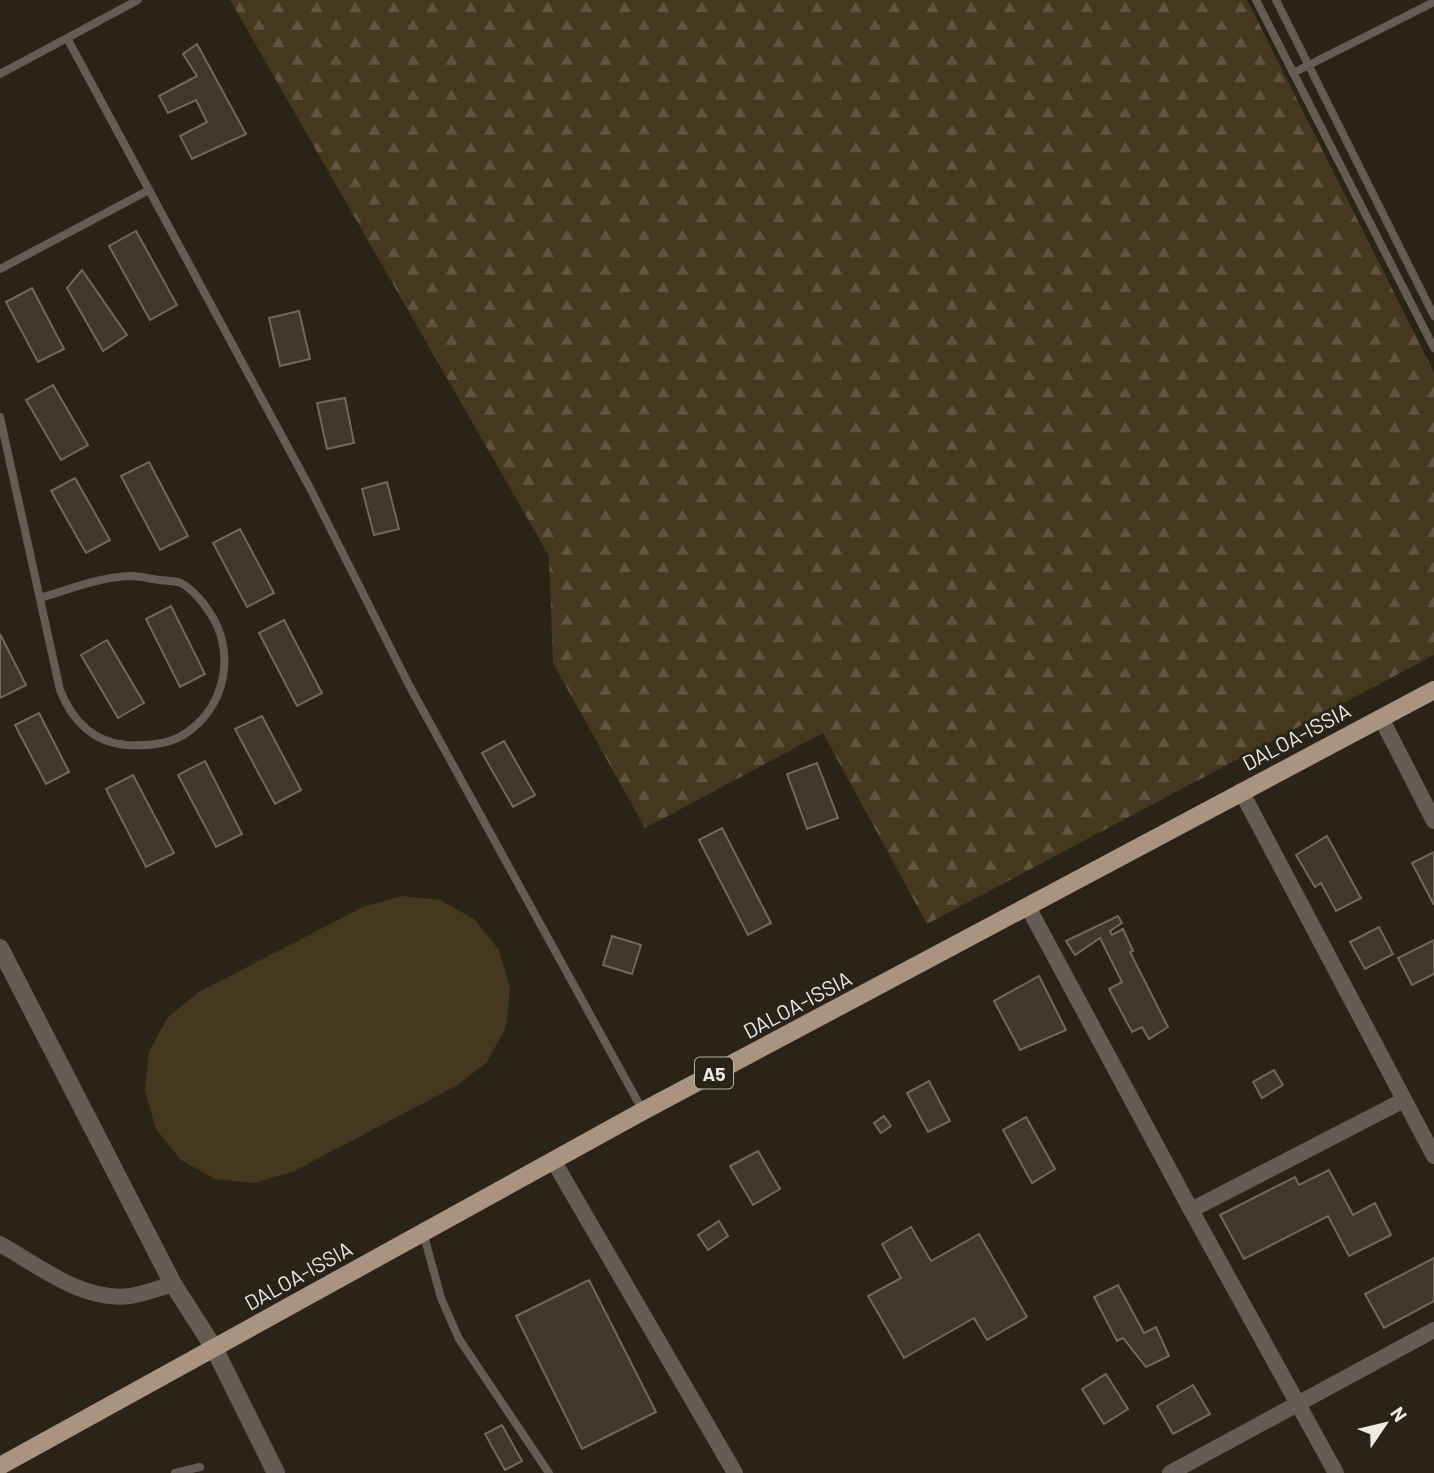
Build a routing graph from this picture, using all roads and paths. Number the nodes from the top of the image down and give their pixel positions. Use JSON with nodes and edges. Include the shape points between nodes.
{"nodes":[{"id":1,"x":138,"y":0,"type":"edge"},
{"id":2,"x":1256,"y":0,"type":"edge"},
{"id":3,"x":1276,"y":0,"type":"edge"},
{"id":4,"x":1434,"y":2,"type":"edge"},
{"id":5,"x":67,"y":38,"type":"junction"},
{"id":6,"x":1309,"y":65,"type":"junction"},
{"id":7,"x":1293,"y":73,"type":"junction"},
{"id":8,"x":0,"y":74,"type":"edge"},
{"id":9,"x":149,"y":190,"type":"junction"},
{"id":10,"x":0,"y":268,"type":"edge"},
{"id":11,"x":1434,"y":316,"type":"edge"},
{"id":12,"x":1434,"y":348,"type":"edge"},
{"id":13,"x":0,"y":417,"type":"edge"},
{"id":14,"x":40,"y":598,"type":"junction"},
{"id":15,"x":1434,"y":690,"type":"edge"},
{"id":16,"x":1381,"y":718,"type":"junction"},
{"id":17,"x":1241,"y":791,"type":"junction"},
{"id":18,"x":1434,"y":821,"type":"edge"},
{"id":19,"x":1028,"y":907,"type":"junction"},
{"id":20,"x":0,"y":948,"type":"edge"},
{"id":21,"x":1404,"y":1100,"type":"junction"},
{"id":22,"x":643,"y":1111,"type":"junction"},
{"id":23,"x":1434,"y":1156,"type":"edge"},
{"id":24,"x":553,"y":1160,"type":"junction"},
{"id":25,"x":1191,"y":1210,"type":"junction"},
{"id":26,"x":423,"y":1232,"type":"junction"},
{"id":27,"x":0,"y":1244,"type":"edge"},
{"id":28,"x":173,"y":1284,"type":"junction"},
{"id":29,"x":1434,"y":1330,"type":"edge"},
{"id":30,"x":214,"y":1348,"type":"junction"},
{"id":31,"x":1299,"y":1403,"type":"junction"},
{"id":32,"x":0,"y":1466,"type":"edge"},
{"id":33,"x":200,"y":1467,"type":"dead end"},
{"id":34,"x":175,"y":1473,"type":"edge"},
{"id":35,"x":276,"y":1473,"type":"edge"},
{"id":36,"x":550,"y":1473,"type":"edge"},
{"id":37,"x":735,"y":1473,"type":"edge"},
{"id":38,"x":1170,"y":1473,"type":"edge"},
{"id":39,"x":1336,"y":1473,"type":"edge"}],
"edges":[{"from":1,"to":5,"type":"lane"},
{"from":2,"to":7,"type":"lane"},
{"from":3,"to":6,"type":"lane"},
{"from":4,"to":6,"type":"lane"},
{"from":5,"to":8,"type":"lane"},
{"from":5,"to":9,"type":"lane"},
{"from":6,"to":7,"type":"lane"},
{"from":6,"to":11,"type":"lane"},
{"from":7,"to":12,"type":"lane"},
{"from":9,"to":10,"type":"lane"},
{"from":9,"to":22,"type":"lane","via":[[311,490],[409,685]]},
{"from":13,"to":14,"type":"lane"},
{"from":14,"to":14,"type":"lane","via":[[61,691],[73,716],[95,736],[116,744],[160,744],[183,735],[216,700],[225,678],[226,649],[218,623],[181,583],[133,576]]},
{"from":15,"to":16,"type":"main road","name":"DALOA-ISSIA","number":"A5"},
{"from":16,"to":17,"type":"main road","name":"DALOA-ISSIA","number":"A5"},
{"from":16,"to":18,"type":"street"},
{"from":17,"to":19,"type":"main road","name":"DALOA-ISSIA","number":"A5"},
{"from":17,"to":21,"type":"street"},
{"from":19,"to":22,"type":"main road","name":"DALOA-ISSIA","number":"A5"},
{"from":19,"to":25,"type":"street"},
{"from":20,"to":28,"type":"street"},
{"from":21,"to":23,"type":"street"},
{"from":21,"to":25,"type":"street"},
{"from":22,"to":24,"type":"main road","name":"DALOA-ISSIA","number":"A5"},
{"from":24,"to":26,"type":"main road","name":"DALOA-ISSIA","number":"A5"},
{"from":24,"to":37,"type":"street"},
{"from":25,"to":31,"type":"street"},
{"from":26,"to":30,"type":"main road","name":"DALOA-ISSIA","number":"A5"},
{"from":26,"to":36,"type":"lane","via":[[441,1298],[459,1339]]},
{"from":27,"to":28,"type":"street","via":[[78,1288],[104,1296],[131,1296]]},
{"from":28,"to":30,"type":"street"},
{"from":29,"to":31,"type":"street"},
{"from":30,"to":32,"type":"main road","name":"DALOA-ISSIA","number":"A5"},
{"from":30,"to":35,"type":"street"},
{"from":31,"to":38,"type":"street"},
{"from":31,"to":39,"type":"street"},
{"from":33,"to":34,"type":"lane"}]}
